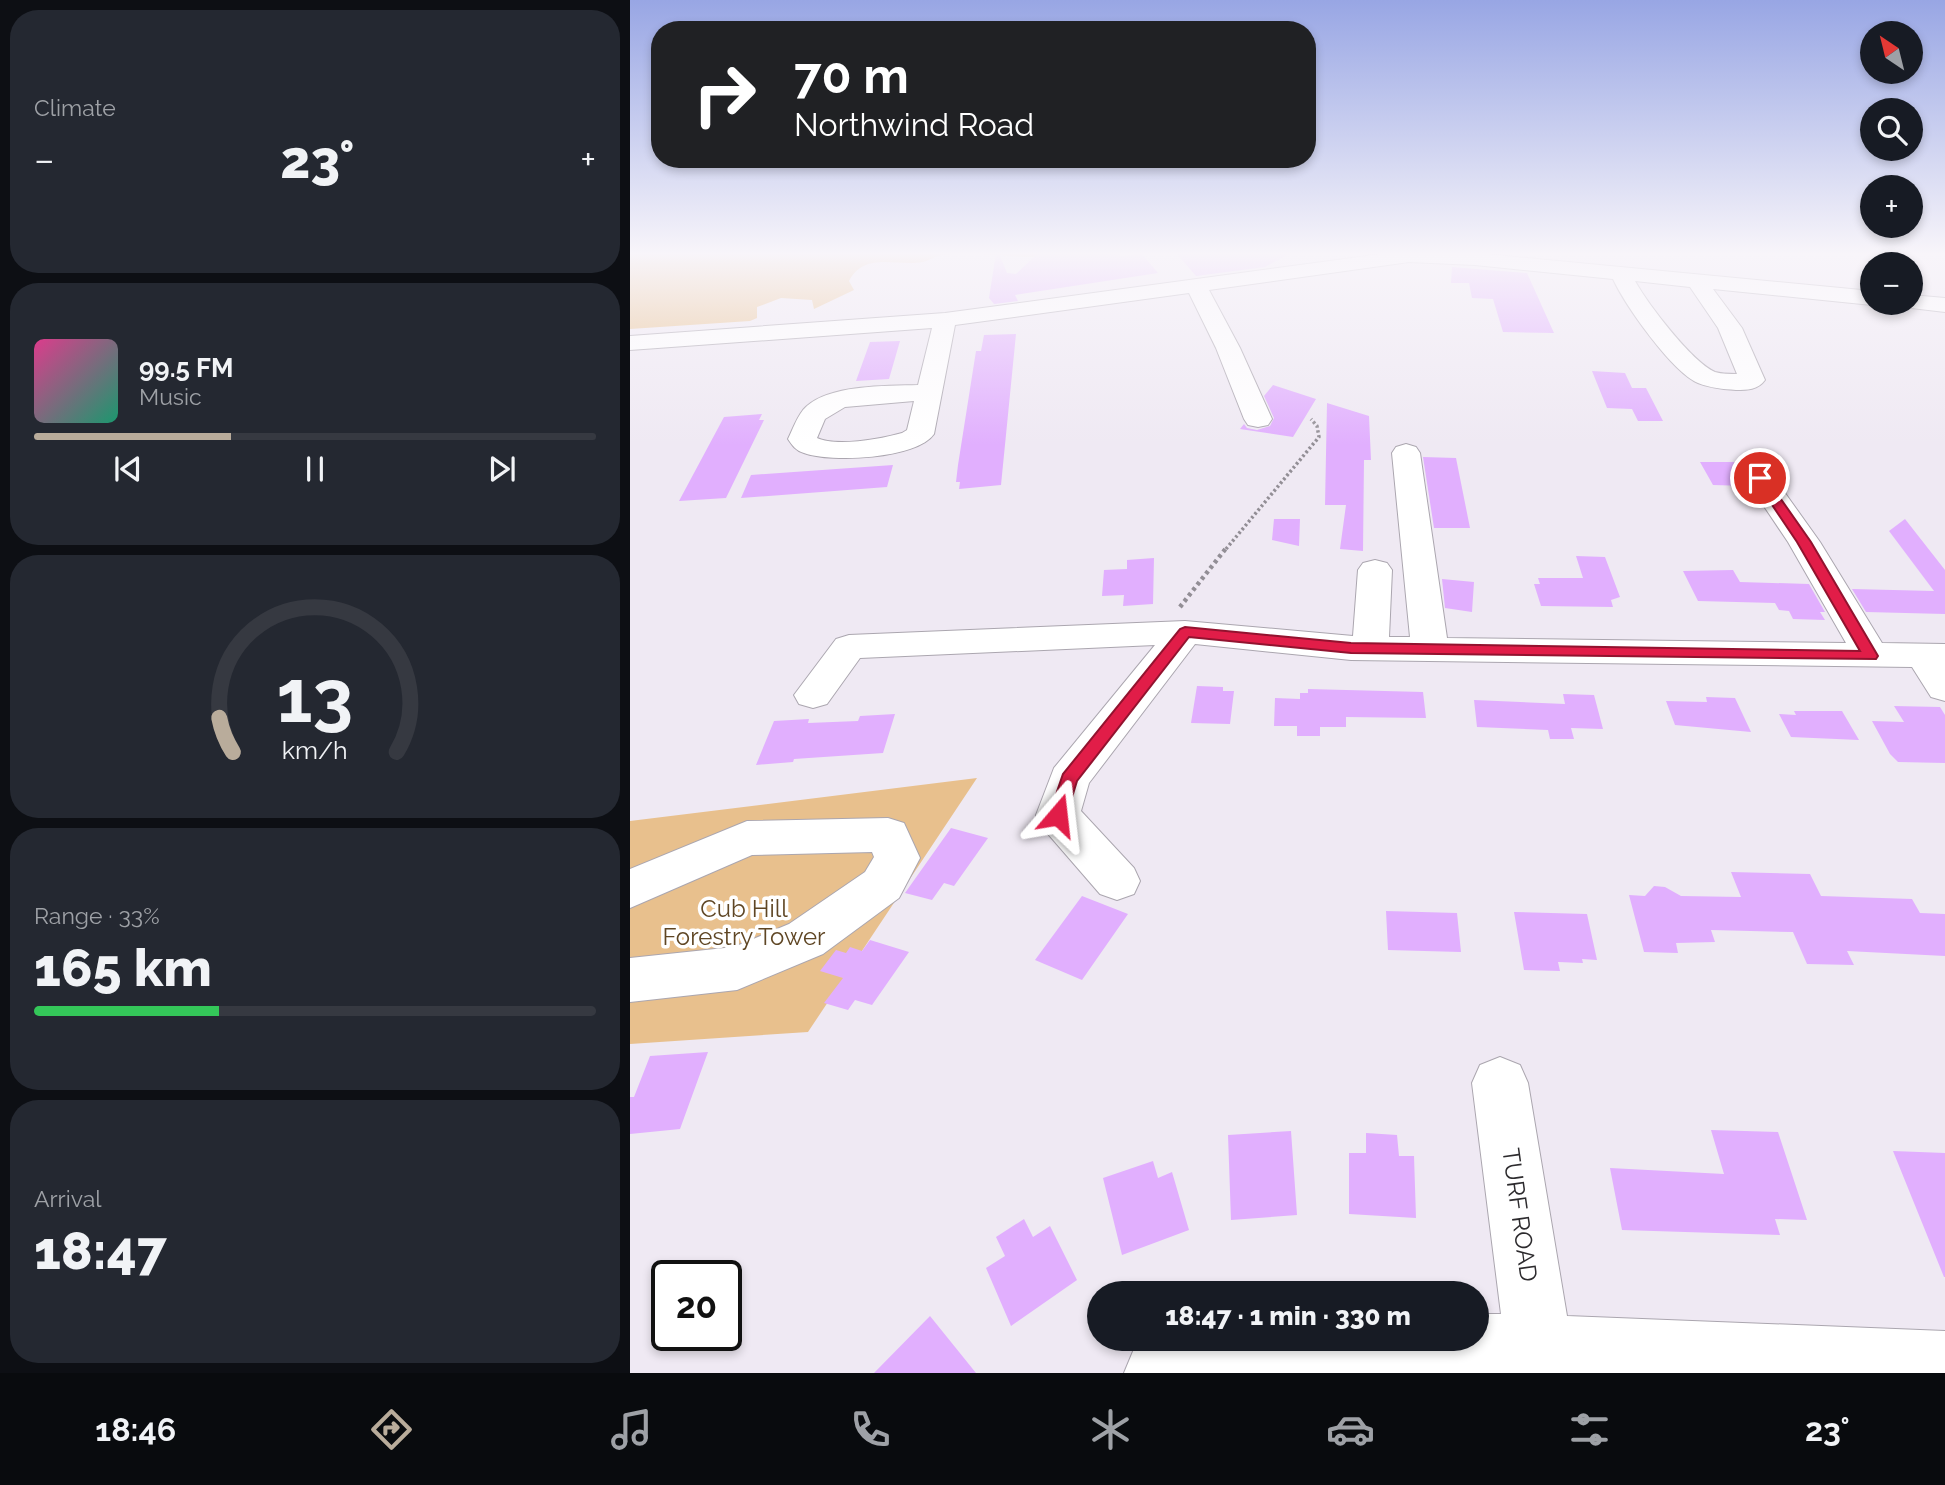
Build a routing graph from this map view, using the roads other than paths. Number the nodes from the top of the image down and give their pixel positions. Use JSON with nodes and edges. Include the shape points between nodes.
{"nodes":[{"id":1,"x":965,"y":317,"type":"edge"},
{"id":2,"x":1212,"y":317,"type":"edge"},
{"id":3,"x":1648,"y":317,"type":"edge"},
{"id":4,"x":1722,"y":317,"type":"edge"},
{"id":5,"x":945,"y":320,"type":"junction"},
{"id":6,"x":630,"y":343,"type":"edge"},
{"id":7,"x":928,"y":393,"type":"dead end"},
{"id":8,"x":1258,"y":419,"type":"dead end"},
{"id":9,"x":1406,"y":453,"type":"dead end"},
{"id":10,"x":1760,"y":478,"type":"dead end"},
{"id":11,"x":1375,"y":570,"type":"dead end"},
{"id":12,"x":1185,"y":632,"type":"junction"},
{"id":13,"x":1370,"y":648,"type":"junction"},
{"id":14,"x":1430,"y":649,"type":"junction"},
{"id":15,"x":1871,"y":656,"type":"junction"},
{"id":16,"x":1934,"y":656,"type":"edge"},
{"id":17,"x":1945,"y":688,"type":"edge"},
{"id":18,"x":813,"y":695,"type":"dead end"},
{"id":19,"x":1117,"y":881,"type":"dead end"},
{"id":20,"x":630,"y":889,"type":"edge"},
{"id":21,"x":630,"y":980,"type":"edge"},
{"id":22,"x":1500,"y":1083,"type":"dead end"},
{"id":23,"x":1539,"y":1348,"type":"junction"},
{"id":24,"x":1945,"y":1365,"type":"edge"},
{"id":25,"x":1158,"y":1373,"type":"edge"}],
"edges":[{"from":1,"to":5,"type":"street"},
{"from":2,"to":8,"type":"street"},
{"from":3,"to":4,"type":"street","via":[[1705,377],[1748,382],[1752,380]]},
{"from":5,"to":6,"type":"street"},
{"from":5,"to":7,"type":"street"},
{"from":9,"to":14,"type":"street"},
{"from":10,"to":15,"type":"street"},
{"from":11,"to":13,"type":"street"},
{"from":12,"to":13,"type":"street"},
{"from":12,"to":18,"type":"street","via":[[849,647]]},
{"from":12,"to":19,"type":"street","via":[[1069,779],[1058,815]]},
{"from":13,"to":14,"type":"street"},
{"from":14,"to":15,"type":"street"},
{"from":15,"to":16,"type":"street"},
{"from":16,"to":17,"type":"street"},
{"from":20,"to":21,"type":"street","via":[[747,838],[888,835],[897,858],[882,885],[806,939],[737,968]]},
{"from":22,"to":23,"type":"street","name":"TURF ROAD"},
{"from":23,"to":24,"type":"street"},
{"from":23,"to":25,"type":"street","via":[[1284,1344],[1182,1360]]}]}
